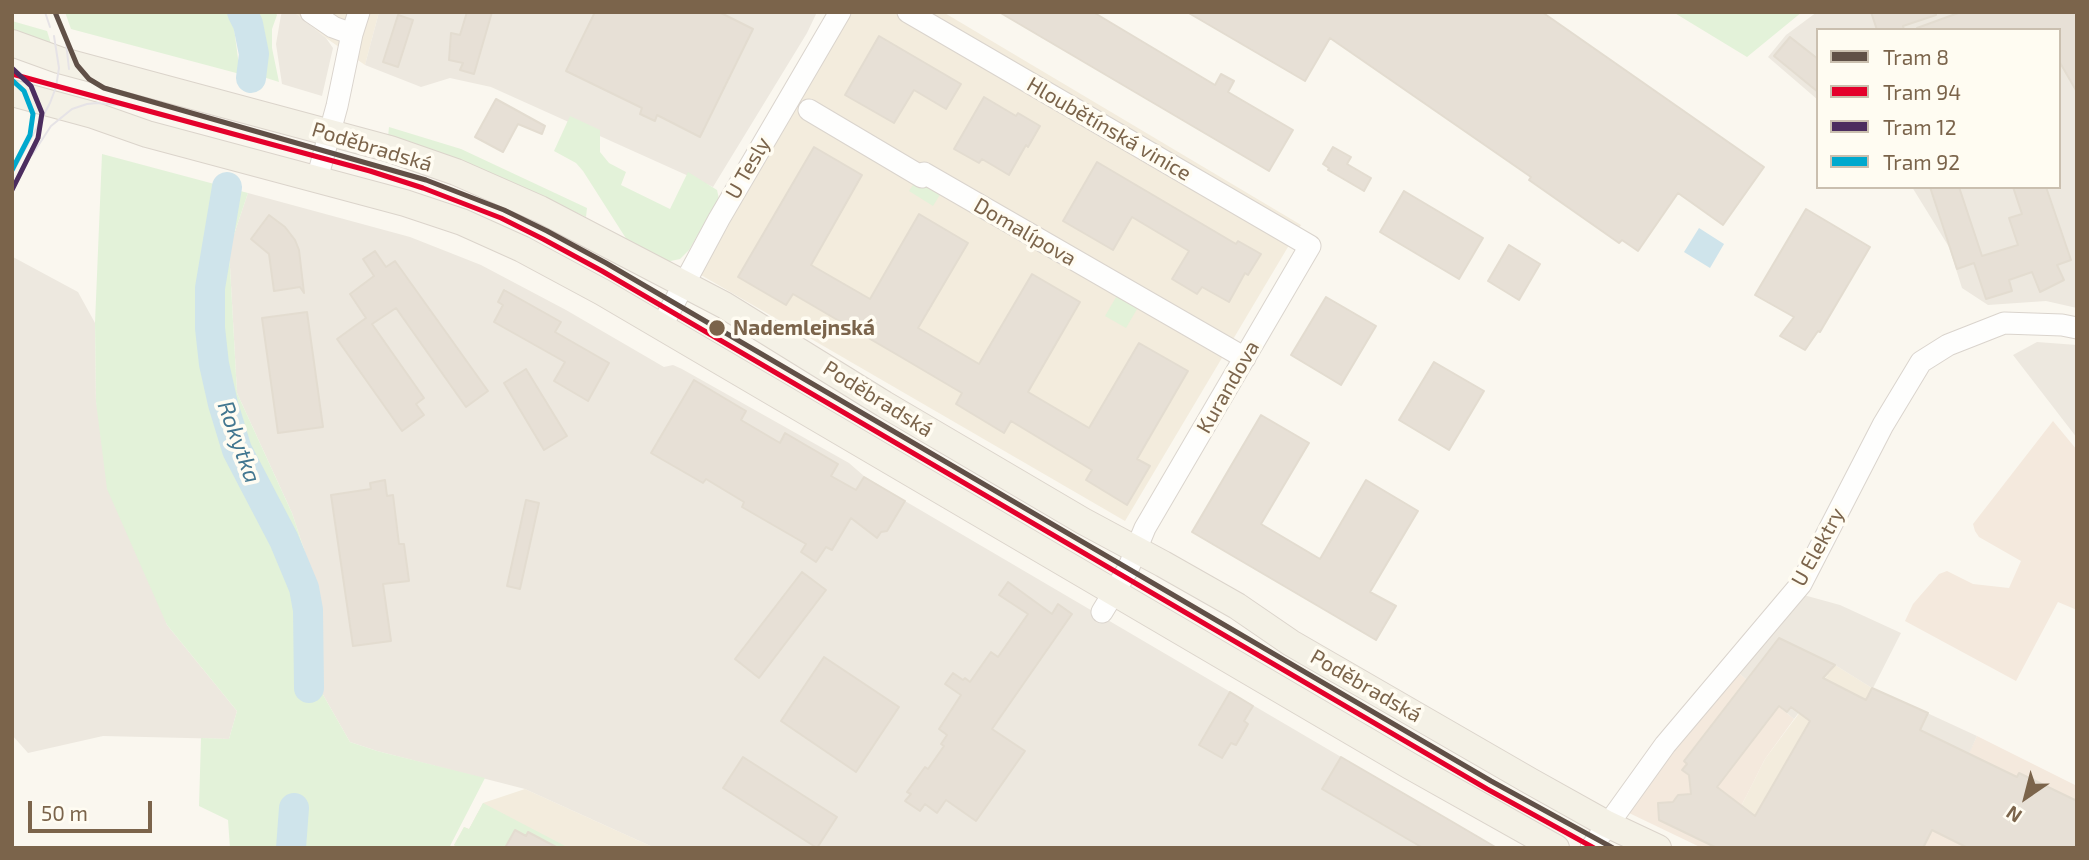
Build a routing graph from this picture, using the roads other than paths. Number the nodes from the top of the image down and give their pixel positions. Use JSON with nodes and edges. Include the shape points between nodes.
{"nodes":[{"id":1,"x":312,"y":12,"type":"edge"},
{"id":2,"x":359,"y":12,"type":"edge"},
{"id":3,"x":840,"y":12,"type":"edge"},
{"id":4,"x":908,"y":12,"type":"edge"},
{"id":5,"x":352,"y":34,"type":"junction"},
{"id":6,"x":12,"y":43,"type":"edge"},
{"id":7,"x":12,"y":93,"type":"edge"},
{"id":8,"x":809,"y":110,"type":"dead end"},
{"id":9,"x":330,"y":133,"type":"junction"},
{"id":10,"x":317,"y":179,"type":"junction"},
{"id":11,"x":1310,"y":246,"type":"joint"},
{"id":12,"x":683,"y":285,"type":"junction"},
{"id":13,"x":661,"y":327,"type":"junction"},
{"id":14,"x":2077,"y":328,"type":"edge"},
{"id":15,"x":1245,"y":358,"type":"junction"},
{"id":16,"x":1141,"y":538,"type":"junction"},
{"id":17,"x":1108,"y":603,"type":"junction"},
{"id":18,"x":1607,"y":824,"type":"junction"},
{"id":19,"x":1556,"y":848,"type":"edge"},
{"id":20,"x":1591,"y":848,"type":"edge"},
{"id":21,"x":1657,"y":848,"type":"edge"}],
"edges":[{"from":1,"to":5,"type":"street"},
{"from":2,"to":5,"type":"street"},
{"from":3,"to":12,"type":"street","name":"U Tesly"},
{"from":4,"to":11,"type":"street","name":"Hloubětínská vinice"},
{"from":5,"to":9,"type":"street"},
{"from":6,"to":9,"type":"main road","name":"Poděbradská","via":[[59,60]]},
{"from":7,"to":10,"type":"main road","name":"Poděbradská"},
{"from":8,"to":15,"type":"street","name":"Domalípova"},
{"from":9,"to":10,"type":"street"},
{"from":9,"to":12,"type":"main road","name":"Poděbradská","via":[[456,172],[540,209]]},
{"from":10,"to":13,"type":"main road","name":"Poděbradská","via":[[481,230]]},
{"from":11,"to":15,"type":"street","name":"Kurandova"},
{"from":12,"to":13,"type":"street","name":"U Tesly"},
{"from":12,"to":16,"type":"main road","name":"Poděbradská","via":[[724,305],[1083,521]]},
{"from":13,"to":17,"type":"main road","name":"Poděbradská"},
{"from":14,"to":18,"type":"street","name":"U Elektry","via":[[2004,323],[1948,345],[1921,362],[1801,584],[1665,745]]},
{"from":15,"to":16,"type":"street","name":"Kurandova"},
{"from":16,"to":17,"type":"street","name":"Kurandova"},
{"from":16,"to":18,"type":"main road","name":"Poděbradská","via":[[1315,656]]},
{"from":17,"to":19,"type":"main road","name":"Poděbradská"},
{"from":18,"to":20,"type":"street","name":"U Elektry"},
{"from":18,"to":21,"type":"main road","name":"Poděbradská"}]}
